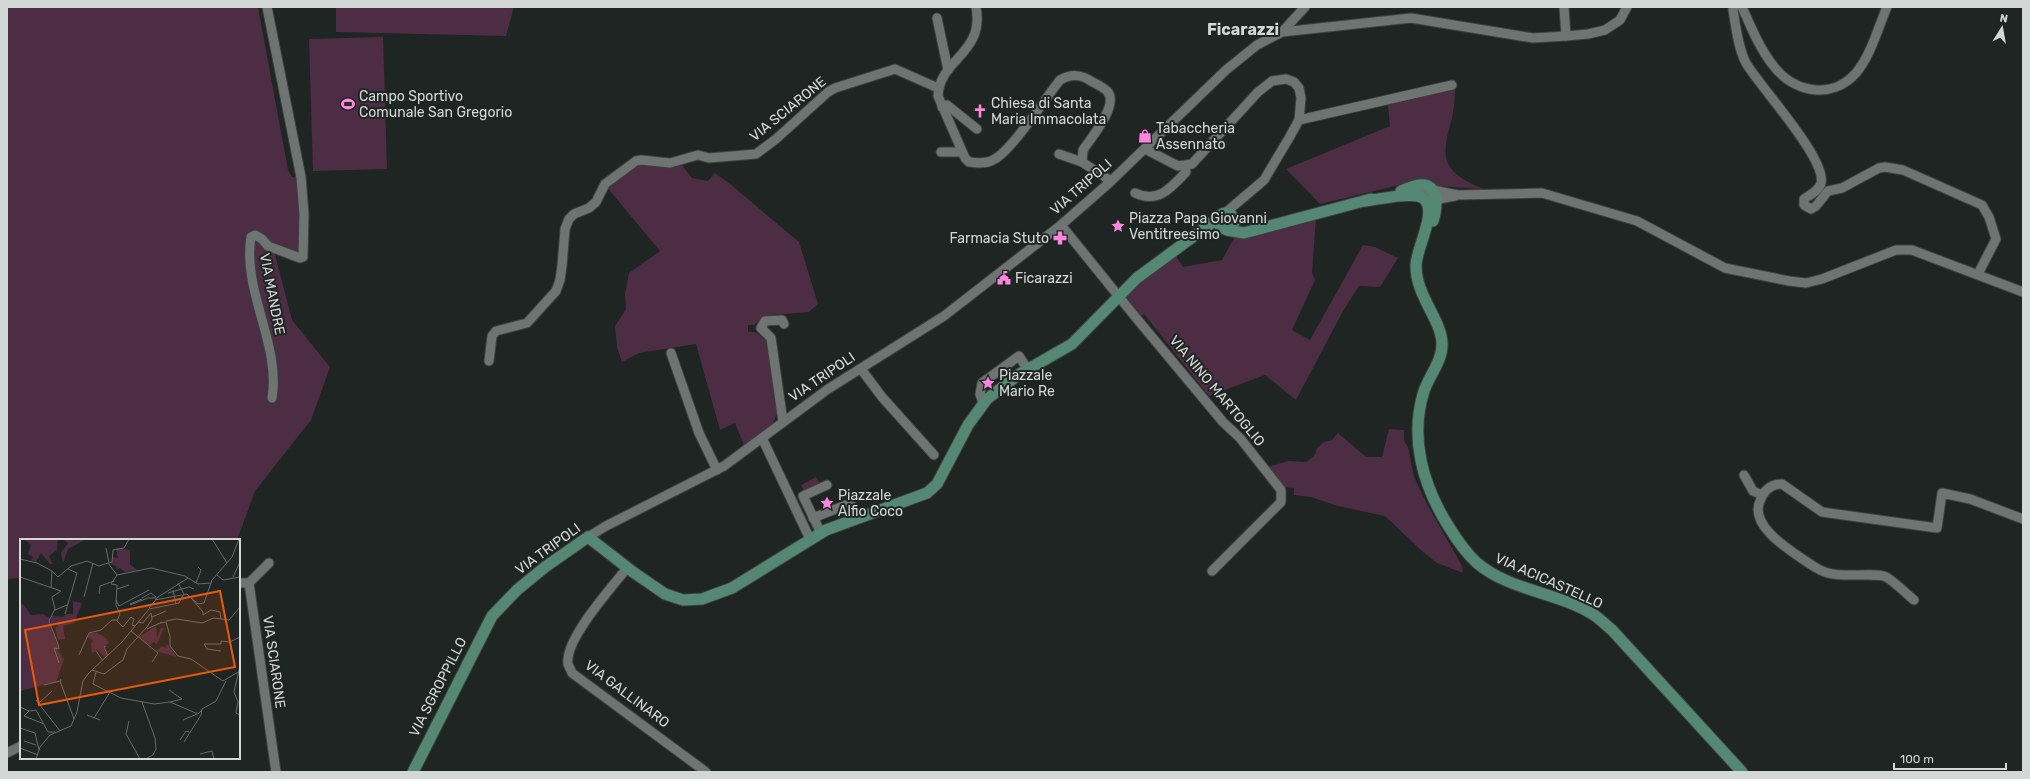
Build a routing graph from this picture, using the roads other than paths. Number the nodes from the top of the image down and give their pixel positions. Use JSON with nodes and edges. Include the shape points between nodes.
{"nodes":[{"id":1,"x":267,"y":7,"type":"edge"},
{"id":2,"x":976,"y":7,"type":"edge"},
{"id":3,"x":1305,"y":7,"type":"edge"},
{"id":4,"x":1564,"y":7,"type":"edge"},
{"id":5,"x":1627,"y":7,"type":"edge"},
{"id":6,"x":1734,"y":7,"type":"edge"},
{"id":7,"x":1742,"y":7,"type":"edge"},
{"id":8,"x":1888,"y":7,"type":"edge"},
{"id":9,"x":937,"y":18,"type":"dead end"},
{"id":10,"x":1282,"y":32,"type":"junction"},
{"id":11,"x":1566,"y":36,"type":"junction"},
{"id":12,"x":948,"y":70,"type":"junction"},
{"id":13,"x":1452,"y":85,"type":"dead end"},
{"id":14,"x":938,"y":88,"type":"junction"},
{"id":15,"x":942,"y":107,"type":"junction"},
{"id":16,"x":1299,"y":120,"type":"junction"},
{"id":17,"x":977,"y":130,"type":"dead end"},
{"id":18,"x":1145,"y":149,"type":"junction"},
{"id":19,"x":941,"y":152,"type":"dead end"},
{"id":20,"x":962,"y":152,"type":"junction"},
{"id":21,"x":1060,"y":154,"type":"dead end"},
{"id":22,"x":1082,"y":162,"type":"junction"},
{"id":23,"x":1185,"y":166,"type":"junction"},
{"id":24,"x":1111,"y":181,"type":"junction"},
{"id":25,"x":1135,"y":193,"type":"dead end"},
{"id":26,"x":1434,"y":195,"type":"junction"},
{"id":27,"x":1380,"y":200,"type":"junction"},
{"id":28,"x":1365,"y":201,"type":"junction"},
{"id":29,"x":1225,"y":222,"type":"junction"},
{"id":30,"x":1061,"y":225,"type":"junction"},
{"id":31,"x":1419,"y":246,"type":"junction"},
{"id":32,"x":1978,"y":274,"type":"junction"},
{"id":33,"x":2023,"y":292,"type":"edge"},
{"id":34,"x":1119,"y":296,"type":"junction"},
{"id":35,"x":784,"y":324,"type":"dead end"},
{"id":36,"x":671,"y":353,"type":"dead end"},
{"id":37,"x":489,"y":361,"type":"dead end"},
{"id":38,"x":860,"y":368,"type":"junction"},
{"id":39,"x":1028,"y":370,"type":"junction"},
{"id":40,"x":272,"y":398,"type":"dead end"},
{"id":41,"x":984,"y":403,"type":"junction"},
{"id":42,"x":783,"y":422,"type":"junction"},
{"id":43,"x":762,"y":438,"type":"junction"},
{"id":44,"x":934,"y":455,"type":"dead end"},
{"id":45,"x":717,"y":470,"type":"junction"},
{"id":46,"x":1744,"y":475,"type":"dead end"},
{"id":47,"x":827,"y":485,"type":"dead end"},
{"id":48,"x":1762,"y":495,"type":"junction"},
{"id":49,"x":851,"y":503,"type":"dead end"},
{"id":50,"x":813,"y":518,"type":"junction"},
{"id":51,"x":2023,"y":519,"type":"edge"},
{"id":52,"x":821,"y":533,"type":"junction"},
{"id":53,"x":588,"y":537,"type":"junction"},
{"id":54,"x":810,"y":539,"type":"junction"},
{"id":55,"x":269,"y":563,"type":"dead end"},
{"id":56,"x":627,"y":568,"type":"junction"},
{"id":57,"x":1212,"y":571,"type":"dead end"},
{"id":58,"x":240,"y":583,"type":"edge"},
{"id":59,"x":249,"y":584,"type":"junction"},
{"id":60,"x":1914,"y":600,"type":"dead end"},
{"id":61,"x":492,"y":616,"type":"joint"},
{"id":62,"x":20,"y":746,"type":"edge"},
{"id":63,"x":7,"y":753,"type":"edge"},
{"id":64,"x":276,"y":772,"type":"edge"},
{"id":65,"x":413,"y":772,"type":"edge"},
{"id":66,"x":706,"y":772,"type":"edge"},
{"id":67,"x":1742,"y":772,"type":"edge"}],
"edges":[{"from":1,"to":40,"type":"street","name":"VIA MANDRE","via":[[301,177],[304,214],[303,257],[268,246],[255,235],[251,237],[249,255],[272,372]]},
{"from":2,"to":12,"type":"street","via":[[978,22],[973,41]]},
{"from":3,"to":10,"type":"street"},
{"from":4,"to":11,"type":"street"},
{"from":5,"to":11,"type":"street","name":"VIA TRIPOLI","via":[[1620,20],[1605,30]]},
{"from":6,"to":32,"type":"street","via":[[1745,62],[1819,167],[1821,183],[1818,190],[1804,199],[1804,205],[1811,209],[1828,191],[1842,188],[1879,168],[1903,170],[1986,208],[1996,239]]},
{"from":7,"to":8,"type":"street","via":[[1760,47],[1773,66],[1786,78],[1810,91],[1838,87],[1856,73]]},
{"from":9,"to":12,"type":"street"},
{"from":10,"to":11,"type":"street","name":"VIA TRIPOLI","via":[[1411,18],[1533,38]]},
{"from":10,"to":18,"type":"street","name":"VIA TRIPOLI","via":[[1257,45],[1226,70]]},
{"from":12,"to":14,"type":"street"},
{"from":13,"to":16,"type":"street"},
{"from":14,"to":15,"type":"street"},
{"from":14,"to":37,"type":"street","name":"VIA SCIARONE","via":[[901,70],[889,70],[835,88],[756,154],[709,158],[698,155],[670,162],[636,161],[604,184],[596,202],[574,214],[569,220],[565,229],[562,266],[556,292],[527,323],[496,332],[492,336]]},
{"from":15,"to":17,"type":"street","via":[[947,105]]},
{"from":15,"to":20,"type":"street"},
{"from":16,"to":23,"type":"street","via":[[1299,88],[1294,82],[1286,79],[1272,81],[1258,92],[1196,162]]},
{"from":16,"to":29,"type":"street","via":[[1264,180]]},
{"from":18,"to":23,"type":"street","via":[[1170,163]]},
{"from":18,"to":24,"type":"street","name":"VIA TRIPOLI"},
{"from":19,"to":20,"type":"street"},
{"from":20,"to":22,"type":"street","via":[[969,162],[995,160],[1015,139],[1060,80],[1077,75],[1107,91],[1111,97],[1109,110],[1083,150]]},
{"from":21,"to":22,"type":"street"},
{"from":22,"to":24,"type":"street"},
{"from":23,"to":25,"type":"street","via":[[1186,172],[1166,192],[1153,197]]},
{"from":24,"to":30,"type":"street","name":"VIA TRIPOLI"},
{"from":26,"to":27,"type":"street","via":[[1415,190]]},
{"from":26,"to":28,"type":"main road","via":[[1429,187],[1419,185]]},
{"from":26,"to":31,"type":"main road","via":[[1433,221]]},
{"from":26,"to":32,"type":"street","via":[[1542,193],[1637,221],[1725,268],[1788,281],[1806,283],[1822,279],[1896,250],[1912,250],[1927,254]]},
{"from":27,"to":28,"type":"main road"},
{"from":27,"to":31,"type":"main road","via":[[1412,194],[1425,200],[1429,216]]},
{"from":28,"to":29,"type":"main road","via":[[1239,233]]},
{"from":29,"to":34,"type":"main road","via":[[1194,236],[1137,278]]},
{"from":30,"to":34,"type":"street","name":"VIA NINO MARTOGLIO"},
{"from":30,"to":38,"type":"street","name":"VIA TRIPOLI","via":[[944,316]]},
{"from":31,"to":67,"type":"main road","name":"VIA ACICASTELLO","via":[[1416,266],[1420,288],[1442,342],[1441,353],[1420,405],[1417,442],[1424,470],[1445,520],[1466,552],[1491,573],[1594,615],[1612,630]]},
{"from":32,"to":33,"type":"street"},
{"from":34,"to":39,"type":"main road","via":[[1072,344]]},
{"from":34,"to":57,"type":"street","name":"VIA NINO MARTOGLIO","via":[[1281,490],[1281,502]]},
{"from":35,"to":42,"type":"street","via":[[782,320],[776,319],[765,321],[761,328],[771,338]]},
{"from":36,"to":45,"type":"street","via":[[699,433]]},
{"from":38,"to":42,"type":"street","name":"VIA TRIPOLI"},
{"from":38,"to":44,"type":"street","via":[[882,397]]},
{"from":39,"to":41,"type":"main road","via":[[1003,386]]},
{"from":39,"to":41,"type":"street","via":[[1019,356],[982,383],[980,394]]},
{"from":41,"to":52,"type":"main road","via":[[968,425],[937,484],[928,493]]},
{"from":42,"to":43,"type":"street","name":"VIA TRIPOLI"},
{"from":43,"to":45,"type":"street","name":"VIA TRIPOLI"},
{"from":43,"to":54,"type":"street"},
{"from":45,"to":53,"type":"street","name":"VIA TRIPOLI"},
{"from":46,"to":48,"type":"street","via":[[1753,491]]},
{"from":47,"to":50,"type":"street","via":[[803,496]]},
{"from":48,"to":51,"type":"street","via":[[1776,484],[1782,484],[1822,512],[1937,528],[1942,493],[1970,499]]},
{"from":48,"to":60,"type":"street","via":[[1758,504],[1762,521],[1770,534],[1786,547],[1828,574],[1886,577]]},
{"from":49,"to":50,"type":"street"},
{"from":50,"to":52,"type":"street"},
{"from":52,"to":54,"type":"main road"},
{"from":53,"to":56,"type":"main road"},
{"from":53,"to":61,"type":"main road","name":"VIA TRIPOLI","via":[[517,590]]},
{"from":54,"to":56,"type":"main road","via":[[732,588],[702,599],[672,597],[648,584]]},
{"from":55,"to":59,"type":"street"},
{"from":56,"to":66,"type":"street","name":"VIA GALLINARO","via":[[577,633],[569,653],[568,664],[572,673]]},
{"from":58,"to":59,"type":"street"},
{"from":59,"to":64,"type":"street","name":"VIA SCIARONE"},
{"from":61,"to":65,"type":"main road","name":"VIA SGROPPILLO"},
{"from":62,"to":63,"type":"street"}]}
